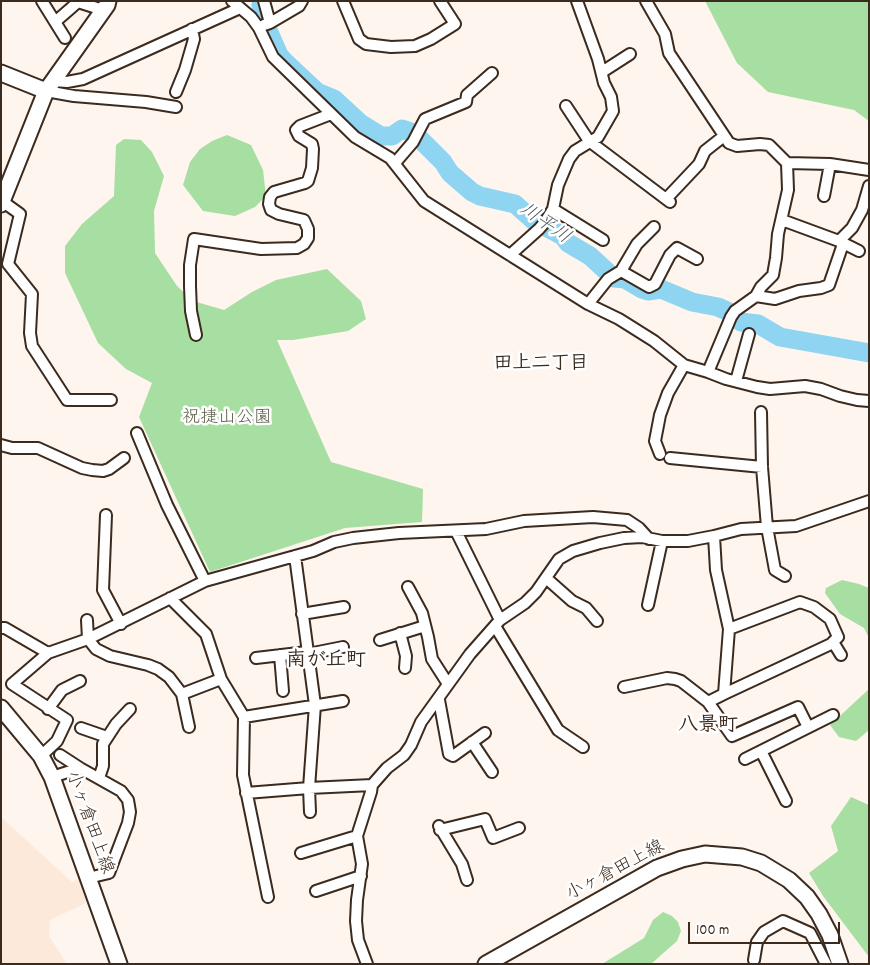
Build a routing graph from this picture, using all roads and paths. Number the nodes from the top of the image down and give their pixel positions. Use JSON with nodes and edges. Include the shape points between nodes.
{"nodes":[{"id":1,"x":42,"y":1,"type":"edge"},
{"id":2,"x":264,"y":1,"type":"edge"},
{"id":3,"x":302,"y":1,"type":"edge"},
{"id":4,"x":343,"y":1,"type":"edge"},
{"id":5,"x":440,"y":1,"type":"edge"},
{"id":6,"x":577,"y":1,"type":"edge"},
{"id":7,"x":646,"y":1,"type":"edge"},
{"id":8,"x":236,"y":4,"type":"edge"},
{"id":9,"x":106,"y":6,"type":"edge"},
{"id":10,"x":55,"y":22,"type":"junction"},
{"id":11,"x":270,"y":23,"type":"junction"},
{"id":12,"x":259,"y":28,"type":"junction"},
{"id":13,"x":192,"y":29,"type":"junction"},
{"id":14,"x":65,"y":38,"type":"dead end"},
{"id":15,"x":630,"y":54,"type":"dead end"},
{"id":16,"x":602,"y":72,"type":"junction"},
{"id":17,"x":1,"y":73,"type":"edge"},
{"id":18,"x":492,"y":73,"type":"dead end"},
{"id":19,"x":50,"y":86,"type":"junction"},
{"id":20,"x":176,"y":92,"type":"dead end"},
{"id":21,"x":566,"y":106,"type":"dead end"},
{"id":22,"x":176,"y":107,"type":"dead end"},
{"id":23,"x":331,"y":114,"type":"junction"},
{"id":24,"x":724,"y":136,"type":"junction"},
{"id":25,"x":589,"y":141,"type":"junction"},
{"id":26,"x":395,"y":163,"type":"junction"},
{"id":27,"x":787,"y":163,"type":"junction"},
{"id":28,"x":830,"y":164,"type":"junction"},
{"id":29,"x":869,"y":170,"type":"edge"},
{"id":30,"x":869,"y":186,"type":"edge"},
{"id":31,"x":824,"y":196,"type":"dead end"},
{"id":32,"x":2,"y":202,"type":"edge"},
{"id":33,"x":553,"y":210,"type":"junction"},
{"id":34,"x":782,"y":220,"type":"junction"},
{"id":35,"x":654,"y":227,"type":"dead end"},
{"id":36,"x":603,"y":240,"type":"dead end"},
{"id":37,"x":841,"y":242,"type":"junction"},
{"id":38,"x":859,"y":251,"type":"dead end"},
{"id":39,"x":510,"y":256,"type":"junction"},
{"id":40,"x":697,"y":259,"type":"dead end"},
{"id":41,"x":614,"y":275,"type":"junction"},
{"id":42,"x":756,"y":296,"type":"junction"},
{"id":43,"x":588,"y":304,"type":"junction"},
{"id":44,"x":196,"y":335,"type":"dead end"},
{"id":45,"x":757,"y":346,"type":"dead end"},
{"id":46,"x":684,"y":365,"type":"junction"},
{"id":47,"x":708,"y":372,"type":"junction"},
{"id":48,"x":736,"y":382,"type":"junction"},
{"id":49,"x":111,"y":400,"type":"dead end"},
{"id":50,"x":869,"y":401,"type":"edge"},
{"id":51,"x":761,"y":412,"type":"dead end"},
{"id":52,"x":137,"y":433,"type":"dead end"},
{"id":53,"x":1,"y":445,"type":"edge"},
{"id":54,"x":124,"y":458,"type":"dead end"},
{"id":55,"x":762,"y":468,"type":"junction"},
{"id":56,"x":869,"y":501,"type":"edge"},
{"id":57,"x":106,"y":515,"type":"dead end"},
{"id":58,"x":767,"y":527,"type":"junction"},
{"id":59,"x":456,"y":531,"type":"junction"},
{"id":60,"x":714,"y":536,"type":"junction"},
{"id":61,"x":649,"y":538,"type":"junction"},
{"id":62,"x":662,"y":541,"type":"junction"},
{"id":63,"x":294,"y":556,"type":"junction"},
{"id":64,"x":785,"y":576,"type":"dead end"},
{"id":65,"x":546,"y":578,"type":"junction"},
{"id":66,"x":205,"y":581,"type":"junction"},
{"id":67,"x":408,"y":587,"type":"dead end"},
{"id":68,"x":170,"y":598,"type":"junction"},
{"id":69,"x":648,"y":605,"type":"dead end"},
{"id":70,"x":344,"y":607,"type":"dead end"},
{"id":71,"x":302,"y":614,"type":"junction"},
{"id":72,"x":87,"y":620,"type":"dead end"},
{"id":73,"x":597,"y":621,"type":"dead end"},
{"id":74,"x":497,"y":623,"type":"junction"},
{"id":75,"x":121,"y":624,"type":"junction"},
{"id":76,"x":425,"y":626,"type":"junction"},
{"id":77,"x":1,"y":628,"type":"edge"},
{"id":78,"x":729,"y":628,"type":"junction"},
{"id":79,"x":400,"y":633,"type":"junction"},
{"id":80,"x":88,"y":639,"type":"junction"},
{"id":81,"x":380,"y":640,"type":"dead end"},
{"id":82,"x":833,"y":642,"type":"junction"},
{"id":83,"x":343,"y":647,"type":"dead end"},
{"id":84,"x":48,"y":652,"type":"junction"},
{"id":85,"x":307,"y":653,"type":"junction"},
{"id":86,"x":280,"y":655,"type":"junction"},
{"id":87,"x":841,"y":655,"type":"dead end"},
{"id":88,"x":256,"y":658,"type":"dead end"},
{"id":89,"x":405,"y":668,"type":"dead end"},
{"id":90,"x":221,"y":679,"type":"junction"},
{"id":91,"x":80,"y":681,"type":"dead end"},
{"id":92,"x":6,"y":684,"type":"edge"},
{"id":93,"x":448,"y":684,"type":"junction"},
{"id":94,"x":624,"y":687,"type":"dead end"},
{"id":95,"x":283,"y":690,"type":"dead end"},
{"id":96,"x":182,"y":694,"type":"junction"},
{"id":97,"x":724,"y":694,"type":"junction"},
{"id":98,"x":439,"y":700,"type":"junction"},
{"id":99,"x":343,"y":701,"type":"dead end"},
{"id":100,"x":708,"y":702,"type":"junction"},
{"id":101,"x":316,"y":705,"type":"junction"},
{"id":102,"x":1,"y":708,"type":"edge"},
{"id":103,"x":130,"y":709,"type":"dead end"},
{"id":104,"x":48,"y":710,"type":"junction"},
{"id":105,"x":833,"y":715,"type":"dead end"},
{"id":106,"x":244,"y":717,"type":"junction"},
{"id":107,"x":189,"y":727,"type":"dead end"},
{"id":108,"x":808,"y":727,"type":"junction"},
{"id":109,"x":81,"y":728,"type":"dead end"},
{"id":110,"x":485,"y":733,"type":"dead end"},
{"id":111,"x":107,"y":737,"type":"junction"},
{"id":112,"x":472,"y":742,"type":"junction"},
{"id":113,"x":583,"y":747,"type":"dead end"},
{"id":114,"x":761,"y":750,"type":"junction"},
{"id":115,"x":60,"y":755,"type":"dead end"},
{"id":116,"x":41,"y":756,"type":"junction"},
{"id":117,"x":745,"y":759,"type":"dead end"},
{"id":118,"x":80,"y":768,"type":"junction"},
{"id":119,"x":492,"y":772,"type":"dead end"},
{"id":120,"x":52,"y":777,"type":"junction"},
{"id":121,"x":98,"y":778,"type":"junction"},
{"id":122,"x":372,"y":785,"type":"junction"},
{"id":123,"x":309,"y":788,"type":"junction"},
{"id":124,"x":246,"y":793,"type":"junction"},
{"id":125,"x":786,"y":801,"type":"dead end"},
{"id":126,"x":310,"y":812,"type":"dead end"},
{"id":127,"x":519,"y":828,"type":"dead end"},
{"id":128,"x":357,"y":836,"type":"junction"},
{"id":129,"x":301,"y":853,"type":"dead end"},
{"id":130,"x":361,"y":876,"type":"junction"},
{"id":131,"x":88,"y":878,"type":"junction"},
{"id":132,"x":467,"y":880,"type":"dead end"},
{"id":133,"x":316,"y":891,"type":"dead end"},
{"id":134,"x":268,"y":897,"type":"dead end"},
{"id":135,"x":754,"y":960,"type":"dead end"},
{"id":136,"x":119,"y":964,"type":"edge"},
{"id":137,"x":367,"y":964,"type":"edge"},
{"id":138,"x":486,"y":964,"type":"edge"},
{"id":139,"x":826,"y":964,"type":"edge"},
{"id":140,"x":840,"y":964,"type":"edge"}],
"edges":[{"from":1,"to":10,"type":"street"},
{"from":2,"to":11,"type":"street"},
{"from":3,"to":11,"type":"street"},
{"from":4,"to":5,"type":"street","via":[[359,39],[366,44],[391,47],[414,46],[455,24]]},
{"from":6,"to":16,"type":"street"},
{"from":7,"to":24,"type":"street","via":[[665,34],[669,53]]},
{"from":8,"to":12,"type":"street"},
{"from":8,"to":13,"type":"street"},
{"from":9,"to":10,"type":"street","via":[[78,2]]},
{"from":9,"to":19,"type":"main road"},
{"from":10,"to":14,"type":"street"},
{"from":11,"to":12,"type":"street"},
{"from":12,"to":23,"type":"street","via":[[273,57]]},
{"from":13,"to":19,"type":"street","via":[[83,79]]},
{"from":13,"to":20,"type":"street","via":[[194,39]]},
{"from":15,"to":16,"type":"street"},
{"from":16,"to":25,"type":"street","via":[[613,111],[598,137]]},
{"from":17,"to":19,"type":"main road"},
{"from":18,"to":26,"type":"street","via":[[466,95],[466,102],[425,119],[413,142]]},
{"from":19,"to":22,"type":"street","via":[[74,96]]},
{"from":19,"to":32,"type":"main road"},
{"from":21,"to":25,"type":"street"},
{"from":23,"to":26,"type":"street","via":[[355,138]]},
{"from":23,"to":44,"type":"street","via":[[296,130],[298,136],[312,144],[312,168],[308,181],[274,192],[270,197],[271,210],[304,220],[308,229],[304,244],[297,248],[261,249],[194,239],[190,286]]},
{"from":24,"to":25,"type":"street","via":[[706,151],[668,200]]},
{"from":24,"to":27,"type":"street","via":[[737,146],[769,145]]},
{"from":25,"to":33,"type":"street","via":[[569,159],[558,185]]},
{"from":26,"to":39,"type":"street","via":[[424,201]]},
{"from":27,"to":28,"type":"street"},
{"from":27,"to":34,"type":"street","via":[[788,190]]},
{"from":28,"to":29,"type":"street"},
{"from":28,"to":31,"type":"street"},
{"from":30,"to":37,"type":"street","via":[[862,210]]},
{"from":32,"to":49,"type":"street","via":[[20,214],[8,264],[32,294],[32,346],[67,400]]},
{"from":33,"to":36,"type":"street"},
{"from":33,"to":39,"type":"street","via":[[542,226]]},
{"from":34,"to":37,"type":"street"},
{"from":34,"to":42,"type":"street","via":[[773,276]]},
{"from":35,"to":41,"type":"street"},
{"from":37,"to":38,"type":"street"},
{"from":37,"to":42,"type":"street","via":[[828,285],[775,299]]},
{"from":39,"to":43,"type":"street"},
{"from":40,"to":41,"type":"street","via":[[677,248],[670,255],[656,284],[649,287]]},
{"from":41,"to":43,"type":"street"},
{"from":42,"to":47,"type":"street","via":[[733,314]]},
{"from":43,"to":46,"type":"street","via":[[654,341]]},
{"from":45,"to":48,"type":"street","via":[[748,338]]},
{"from":46,"to":47,"type":"street"},
{"from":46,"to":55,"type":"street","via":[[660,415],[655,441],[665,456]]},
{"from":47,"to":48,"type":"street"},
{"from":48,"to":50,"type":"street","via":[[770,389],[805,386]]},
{"from":51,"to":55,"type":"street"},
{"from":52,"to":66,"type":"street"},
{"from":53,"to":54,"type":"street","via":[[38,448],[82,468],[97,471],[109,470]]},
{"from":55,"to":58,"type":"street"},
{"from":56,"to":58,"type":"street","via":[[796,526]]},
{"from":57,"to":75,"type":"street","via":[[103,590]]},
{"from":58,"to":60,"type":"street"},
{"from":58,"to":64,"type":"street","via":[[775,570]]},
{"from":59,"to":61,"type":"street","via":[[524,521],[593,517],[627,520]]},
{"from":59,"to":63,"type":"street","via":[[354,538]]},
{"from":59,"to":74,"type":"street"},
{"from":60,"to":62,"type":"street","via":[[688,542]]},
{"from":60,"to":78,"type":"street","via":[[716,570]]},
{"from":61,"to":62,"type":"street"},
{"from":61,"to":65,"type":"street","via":[[600,542],[573,551],[559,559]]},
{"from":62,"to":69,"type":"street"},
{"from":63,"to":66,"type":"street"},
{"from":63,"to":71,"type":"street"},
{"from":65,"to":73,"type":"street","via":[[572,601],[586,608]]},
{"from":65,"to":74,"type":"street","via":[[525,603]]},
{"from":66,"to":68,"type":"street"},
{"from":67,"to":76,"type":"street"},
{"from":68,"to":75,"type":"street"},
{"from":68,"to":90,"type":"street","via":[[206,634]]},
{"from":70,"to":71,"type":"street"},
{"from":71,"to":85,"type":"street"},
{"from":72,"to":80,"type":"street"},
{"from":74,"to":93,"type":"street"},
{"from":74,"to":113,"type":"street","via":[[558,730]]},
{"from":75,"to":80,"type":"street"},
{"from":76,"to":79,"type":"street"},
{"from":76,"to":93,"type":"street","via":[[432,659]]},
{"from":77,"to":84,"type":"street"},
{"from":78,"to":82,"type":"street","via":[[800,602],[814,607],[830,619],[838,637]]},
{"from":78,"to":97,"type":"street"},
{"from":79,"to":81,"type":"street"},
{"from":79,"to":89,"type":"street","via":[[406,656]]},
{"from":80,"to":84,"type":"street"},
{"from":80,"to":96,"type":"street","via":[[103,654],[158,669]]},
{"from":82,"to":87,"type":"street"},
{"from":82,"to":97,"type":"street"},
{"from":83,"to":85,"type":"street"},
{"from":84,"to":92,"type":"street"},
{"from":85,"to":86,"type":"street"},
{"from":85,"to":101,"type":"street"},
{"from":86,"to":88,"type":"street"},
{"from":86,"to":95,"type":"street"},
{"from":90,"to":96,"type":"street"},
{"from":90,"to":106,"type":"street"},
{"from":91,"to":104,"type":"street","via":[[62,690]]},
{"from":92,"to":104,"type":"street"},
{"from":93,"to":98,"type":"street"},
{"from":94,"to":100,"type":"street","via":[[675,679]]},
{"from":96,"to":107,"type":"street"},
{"from":97,"to":100,"type":"street"},
{"from":98,"to":112,"type":"street","via":[[449,754],[453,756]]},
{"from":98,"to":122,"type":"street","via":[[421,722],[404,754]]},
{"from":99,"to":101,"type":"street"},
{"from":100,"to":108,"type":"street","via":[[732,736],[798,707]]},
{"from":101,"to":106,"type":"street"},
{"from":101,"to":123,"type":"street"},
{"from":102,"to":116,"type":"main road","name":"小ヶ倉田上線"},
{"from":103,"to":111,"type":"street"},
{"from":104,"to":116,"type":"street","via":[[67,720],[57,741]]},
{"from":105,"to":108,"type":"street"},
{"from":106,"to":124,"type":"street","via":[[243,775]]},
{"from":108,"to":114,"type":"street"},
{"from":109,"to":111,"type":"street"},
{"from":110,"to":112,"type":"street"},
{"from":111,"to":121,"type":"street"},
{"from":112,"to":119,"type":"street"},
{"from":114,"to":117,"type":"street"},
{"from":114,"to":125,"type":"street"},
{"from":115,"to":118,"type":"street"},
{"from":116,"to":120,"type":"main road","name":"小ヶ倉田上線"},
{"from":118,"to":120,"type":"street"},
{"from":118,"to":121,"type":"street"},
{"from":120,"to":131,"type":"main road","name":"小ヶ倉田上線"},
{"from":121,"to":131,"type":"street","via":[[121,791],[128,800],[130,812],[109,873]]},
{"from":122,"to":123,"type":"street"},
{"from":122,"to":128,"type":"street"},
{"from":123,"to":124,"type":"street"},
{"from":123,"to":126,"type":"street"},
{"from":124,"to":134,"type":"street"},
{"from":127,"to":132,"type":"street","via":[[493,838],[486,820],[440,828],[462,864]]},
{"from":128,"to":129,"type":"street"},
{"from":128,"to":130,"type":"street"},
{"from":130,"to":133,"type":"street"},
{"from":130,"to":137,"type":"street","via":[[356,921],[358,940]]},
{"from":131,"to":136,"type":"main road","name":"小ヶ倉田上線"},
{"from":135,"to":139,"type":"street","via":[[761,936],[783,921],[810,933]]},
{"from":138,"to":140,"type":"main road","name":"小ヶ倉田上線","via":[[667,863],[705,854],[742,857],[789,880],[819,914]]}]}
